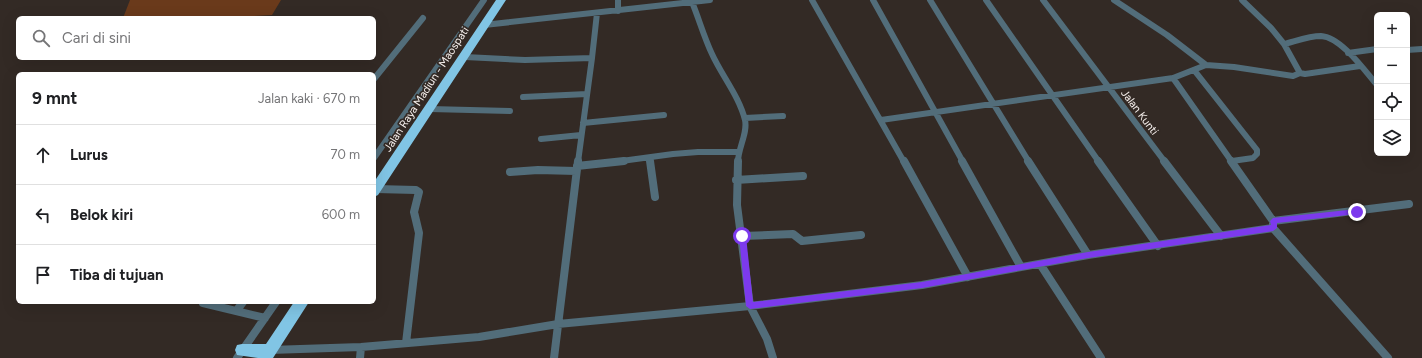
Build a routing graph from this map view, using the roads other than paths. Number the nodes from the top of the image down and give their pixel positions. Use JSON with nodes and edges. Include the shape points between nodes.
{"nodes":[{"id":1,"x":484,"y":0,"type":"edge"},
{"id":2,"x":501,"y":0,"type":"edge"},
{"id":3,"x":618,"y":0,"type":"edge"},
{"id":4,"x":710,"y":0,"type":"edge"},
{"id":5,"x":812,"y":0,"type":"edge"},
{"id":6,"x":873,"y":0,"type":"edge"},
{"id":7,"x":930,"y":0,"type":"edge"},
{"id":8,"x":986,"y":0,"type":"edge"},
{"id":9,"x":1043,"y":0,"type":"edge"},
{"id":10,"x":1114,"y":0,"type":"edge"},
{"id":11,"x":1242,"y":0,"type":"edge"},
{"id":12,"x":692,"y":2,"type":"junction"},
{"id":13,"x":655,"y":3,"type":"edge"},
{"id":14,"x":618,"y":11,"type":"junction"},
{"id":15,"x":597,"y":13,"type":"junction"},
{"id":16,"x":423,"y":18,"type":"dead end"},
{"id":17,"x":484,"y":25,"type":"junction"},
{"id":18,"x":1284,"y":44,"type":"junction"},
{"id":19,"x":1374,"y":49,"type":"edge"},
{"id":20,"x":1422,"y":49,"type":"edge"},
{"id":21,"x":1410,"y":50,"type":"edge"},
{"id":22,"x":1348,"y":53,"type":"junction"},
{"id":23,"x":465,"y":57,"type":"junction"},
{"id":24,"x":592,"y":58,"type":"junction"},
{"id":25,"x":1206,"y":65,"type":"junction"},
{"id":26,"x":1360,"y":66,"type":"junction"},
{"id":27,"x":1194,"y":70,"type":"junction"},
{"id":28,"x":1300,"y":73,"type":"junction"},
{"id":29,"x":376,"y":77,"type":"edge"},
{"id":30,"x":1173,"y":78,"type":"junction"},
{"id":31,"x":1376,"y":84,"type":"edge"},
{"id":32,"x":1108,"y":87,"type":"junction"},
{"id":33,"x":587,"y":94,"type":"junction"},
{"id":34,"x":1053,"y":94,"type":"junction"},
{"id":35,"x":523,"y":97,"type":"dead end"},
{"id":36,"x":994,"y":103,"type":"junction"},
{"id":37,"x":430,"y":109,"type":"junction"},
{"id":38,"x":510,"y":111,"type":"dead end"},
{"id":39,"x":934,"y":112,"type":"junction"},
{"id":40,"x":664,"y":115,"type":"dead end"},
{"id":41,"x":783,"y":116,"type":"dead end"},
{"id":42,"x":745,"y":118,"type":"junction"},
{"id":43,"x":881,"y":120,"type":"junction"},
{"id":44,"x":583,"y":123,"type":"junction"},
{"id":45,"x":580,"y":135,"type":"junction"},
{"id":46,"x":541,"y":139,"type":"dead end"},
{"id":47,"x":738,"y":152,"type":"junction"},
{"id":48,"x":376,"y":155,"type":"edge"},
{"id":49,"x":650,"y":158,"type":"junction"},
{"id":50,"x":1232,"y":161,"type":"junction"},
{"id":51,"x":577,"y":168,"type":"junction"},
{"id":52,"x":510,"y":172,"type":"dead end"},
{"id":53,"x":803,"y":176,"type":"dead end"},
{"id":54,"x":736,"y":180,"type":"junction"},
{"id":55,"x":377,"y":185,"type":"edge"},
{"id":56,"x":654,"y":197,"type":"dead end"},
{"id":57,"x":1410,"y":204,"type":"dead end"},
{"id":58,"x":1273,"y":224,"type":"junction"},
{"id":59,"x":860,"y":235,"type":"dead end"},
{"id":60,"x":742,"y":236,"type":"junction"},
{"id":61,"x":1221,"y":236,"type":"junction"},
{"id":62,"x":1158,"y":246,"type":"junction"},
{"id":63,"x":1088,"y":255,"type":"junction"},
{"id":64,"x":1040,"y":264,"type":"junction"},
{"id":65,"x":1021,"y":268,"type":"junction"},
{"id":66,"x":968,"y":278,"type":"junction"},
{"id":67,"x":208,"y":304,"type":"edge"},
{"id":68,"x":241,"y":304,"type":"edge"},
{"id":69,"x":275,"y":304,"type":"edge"},
{"id":70,"x":301,"y":304,"type":"edge"},
{"id":71,"x":750,"y":306,"type":"junction"},
{"id":72,"x":237,"y":310,"type":"junction"},
{"id":73,"x":265,"y":318,"type":"junction"},
{"id":74,"x":558,"y":324,"type":"junction"},
{"id":75,"x":406,"y":343,"type":"junction"},
{"id":76,"x":361,"y":347,"type":"junction"},
{"id":77,"x":240,"y":354,"type":"edge"},
{"id":78,"x":267,"y":354,"type":"edge"},
{"id":79,"x":360,"y":358,"type":"edge"},
{"id":80,"x":554,"y":358,"type":"edge"},
{"id":81,"x":773,"y":358,"type":"edge"},
{"id":82,"x":1101,"y":358,"type":"edge"},
{"id":83,"x":1388,"y":358,"type":"edge"}],
"edges":[{"from":1,"to":48,"type":"street"},
{"from":2,"to":17,"type":"highway","name":"Jalan Raya Madiun - Maospati"},
{"from":3,"to":14,"type":"street"},
{"from":4,"to":12,"type":"street"},
{"from":5,"to":43,"type":"street"},
{"from":6,"to":39,"type":"street"},
{"from":7,"to":36,"type":"street"},
{"from":8,"to":34,"type":"street"},
{"from":9,"to":32,"type":"street","name":"Jalan Kunti"},
{"from":10,"to":25,"type":"street"},
{"from":11,"to":18,"type":"street","via":[[1262,17]]},
{"from":12,"to":13,"type":"street"},
{"from":12,"to":42,"type":"street","via":[[712,54]]},
{"from":13,"to":14,"type":"street"},
{"from":14,"to":15,"type":"street"},
{"from":15,"to":17,"type":"street"},
{"from":15,"to":24,"type":"street"},
{"from":16,"to":29,"type":"street"},
{"from":17,"to":23,"type":"highway","name":"Jalan Raya Madiun - Maospati"},
{"from":18,"to":22,"type":"street","via":[[1326,36]]},
{"from":18,"to":28,"type":"street"},
{"from":19,"to":22,"type":"street"},
{"from":20,"to":21,"type":"street"},
{"from":22,"to":26,"type":"street"},
{"from":23,"to":24,"type":"street","via":[[525,60]]},
{"from":23,"to":37,"type":"highway","name":"Jalan Raya Madiun - Maospati"},
{"from":24,"to":33,"type":"street"},
{"from":25,"to":27,"type":"street"},
{"from":25,"to":28,"type":"street","via":[[1293,76]]},
{"from":26,"to":28,"type":"street"},
{"from":26,"to":31,"type":"street"},
{"from":27,"to":30,"type":"street"},
{"from":27,"to":50,"type":"street","via":[[1258,152],[1253,158]]},
{"from":30,"to":32,"type":"street"},
{"from":30,"to":50,"type":"street"},
{"from":32,"to":34,"type":"street"},
{"from":32,"to":61,"type":"street","name":"Jalan Kunti"},
{"from":33,"to":35,"type":"street"},
{"from":33,"to":44,"type":"street"},
{"from":34,"to":36,"type":"street"},
{"from":34,"to":62,"type":"street"},
{"from":36,"to":39,"type":"street"},
{"from":36,"to":63,"type":"street"},
{"from":37,"to":38,"type":"street"},
{"from":37,"to":55,"type":"highway","name":"Jalan Raya Madiun - Maospati"},
{"from":39,"to":43,"type":"street"},
{"from":39,"to":65,"type":"street"},
{"from":40,"to":44,"type":"street"},
{"from":41,"to":42,"type":"street"},
{"from":42,"to":47,"type":"street","via":[[744,134]]},
{"from":43,"to":66,"type":"street"},
{"from":44,"to":45,"type":"street"},
{"from":45,"to":46,"type":"street"},
{"from":45,"to":51,"type":"street"},
{"from":47,"to":49,"type":"street","via":[[698,152]]},
{"from":47,"to":54,"type":"street"},
{"from":49,"to":51,"type":"street"},
{"from":49,"to":56,"type":"street"},
{"from":50,"to":58,"type":"street"},
{"from":51,"to":52,"type":"street"},
{"from":51,"to":74,"type":"street"},
{"from":53,"to":54,"type":"street"},
{"from":54,"to":60,"type":"street"},
{"from":55,"to":75,"type":"street","via":[[419,192],[414,212],[419,233]]},
{"from":57,"to":58,"type":"street"},
{"from":58,"to":61,"type":"street"},
{"from":58,"to":83,"type":"street"},
{"from":59,"to":60,"type":"street","via":[[802,241],[793,234]]},
{"from":60,"to":71,"type":"street"},
{"from":61,"to":62,"type":"street"},
{"from":62,"to":63,"type":"street"},
{"from":63,"to":64,"type":"street"},
{"from":64,"to":65,"type":"street"},
{"from":64,"to":82,"type":"street"},
{"from":65,"to":66,"type":"street"},
{"from":66,"to":71,"type":"street"},
{"from":67,"to":72,"type":"street"},
{"from":68,"to":72,"type":"street"},
{"from":69,"to":73,"type":"street"},
{"from":70,"to":78,"type":"highway"},
{"from":71,"to":74,"type":"street"},
{"from":71,"to":81,"type":"street","via":[[767,339]]},
{"from":72,"to":73,"type":"street"},
{"from":73,"to":77,"type":"street"},
{"from":74,"to":75,"type":"street","via":[[479,337]]},
{"from":74,"to":80,"type":"street"},
{"from":75,"to":76,"type":"street"},
{"from":76,"to":78,"type":"street"},
{"from":76,"to":79,"type":"street"},
{"from":77,"to":78,"type":"highway"}]}
